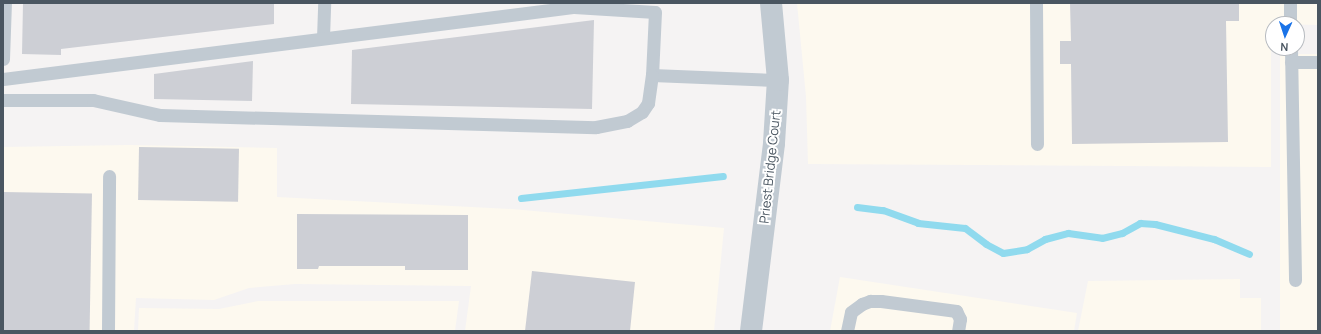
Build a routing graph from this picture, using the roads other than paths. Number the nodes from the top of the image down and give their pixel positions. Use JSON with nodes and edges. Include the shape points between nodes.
{"nodes":[{"id":1,"x":5,"y":3,"type":"edge"},
{"id":2,"x":324,"y":3,"type":"edge"},
{"id":3,"x":771,"y":3,"type":"edge"},
{"id":4,"x":1036,"y":3,"type":"edge"},
{"id":5,"x":1290,"y":3,"type":"edge"},
{"id":6,"x":1290,"y":16,"type":"edge"},
{"id":7,"x":323,"y":38,"type":"junction"},
{"id":8,"x":1291,"y":56,"type":"edge"},
{"id":9,"x":3,"y":59,"type":"edge"},
{"id":10,"x":1291,"y":62,"type":"junction"},
{"id":11,"x":1318,"y":62,"type":"edge"},
{"id":12,"x":652,"y":75,"type":"junction"},
{"id":13,"x":3,"y":79,"type":"edge"},
{"id":14,"x":778,"y":80,"type":"junction"},
{"id":15,"x":3,"y":100,"type":"edge"},
{"id":16,"x":1037,"y":144,"type":"dead end"},
{"id":17,"x":109,"y":176,"type":"dead end"},
{"id":18,"x":1295,"y":280,"type":"dead end"},
{"id":19,"x":108,"y":331,"type":"edge"},
{"id":20,"x":751,"y":331,"type":"edge"},
{"id":21,"x":847,"y":331,"type":"edge"},
{"id":22,"x":958,"y":331,"type":"edge"}],
"edges":[{"from":1,"to":9,"type":"lane"},
{"from":2,"to":7,"type":"lane"},
{"from":3,"to":14,"type":"street","name":"Priest Bridge Court"},
{"from":4,"to":16,"type":"lane"},
{"from":5,"to":6,"type":"lane"},
{"from":7,"to":12,"type":"lane","via":[[574,7],[655,12]]},
{"from":7,"to":13,"type":"lane"},
{"from":8,"to":10,"type":"lane"},
{"from":10,"to":11,"type":"lane"},
{"from":10,"to":18,"type":"lane"},
{"from":12,"to":14,"type":"lane"},
{"from":12,"to":15,"type":"lane","via":[[648,103],[642,112],[627,121],[596,126],[160,115],[93,100]]},
{"from":14,"to":20,"type":"street","name":"Priest Bridge Court","via":[[774,144]]},
{"from":17,"to":19,"type":"lane"},
{"from":21,"to":22,"type":"lane","via":[[851,312],[862,304],[881,301],[956,311],[960,319]]}]}
